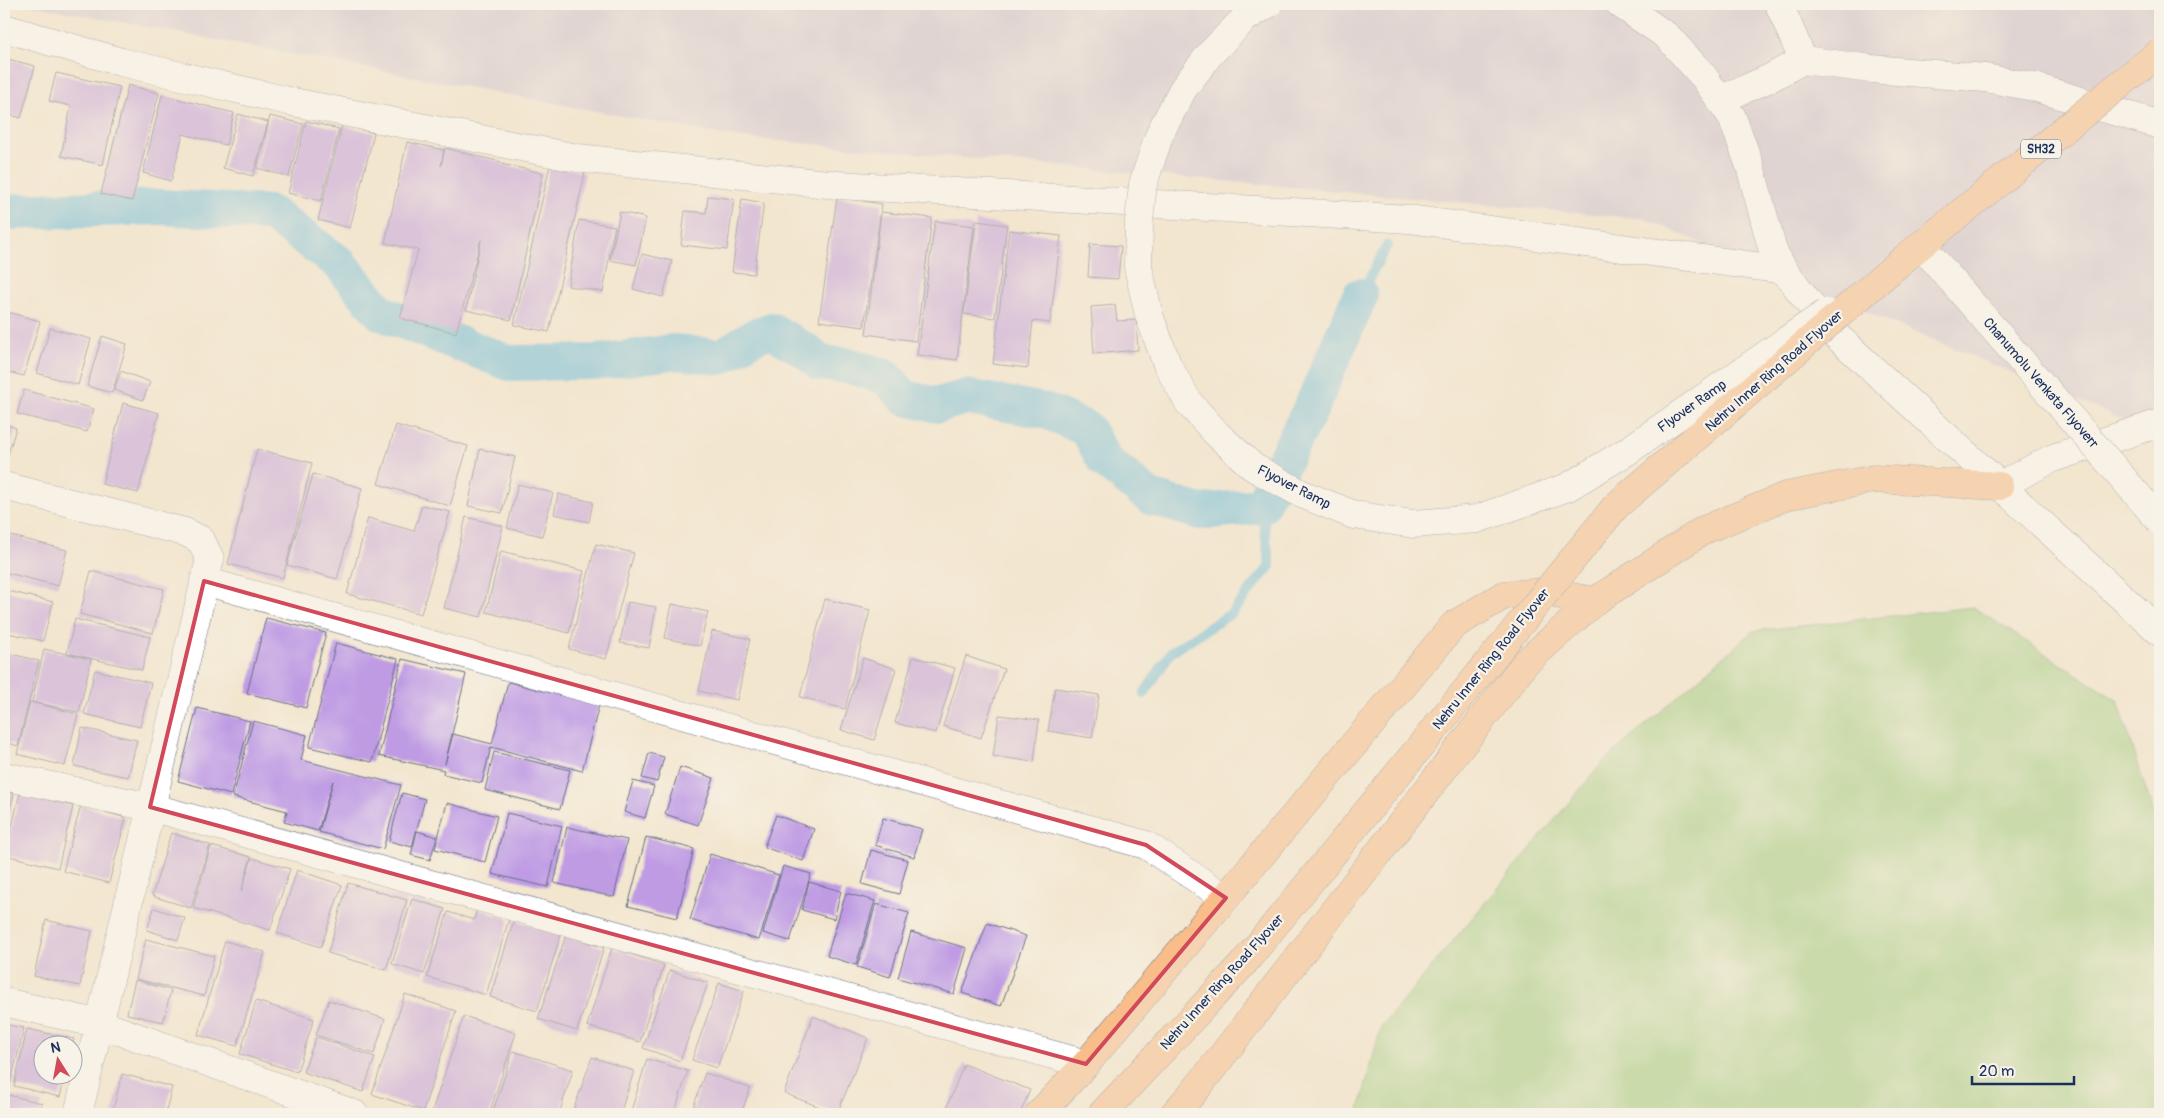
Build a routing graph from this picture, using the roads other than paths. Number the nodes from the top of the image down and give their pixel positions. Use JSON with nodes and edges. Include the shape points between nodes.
{"nodes":[{"id":1,"x":1268,"y":4,"type":"edge"},
{"id":2,"x":1620,"y":4,"type":"edge"},
{"id":3,"x":1780,"y":4,"type":"edge"},
{"id":4,"x":4,"y":28,"type":"edge"},
{"id":5,"x":2160,"y":52,"type":"edge"},
{"id":6,"x":1803,"y":60,"type":"junction"},
{"id":7,"x":1720,"y":100,"type":"junction"},
{"id":8,"x":2160,"y":126,"type":"edge"},
{"id":9,"x":1914,"y":252,"type":"junction"},
{"id":10,"x":1784,"y":270,"type":"junction"},
{"id":11,"x":2160,"y":424,"type":"edge"},
{"id":12,"x":4,"y":486,"type":"edge"},
{"id":13,"x":1999,"y":486,"type":"junction"},
{"id":14,"x":2160,"y":521,"type":"edge"},
{"id":15,"x":204,"y":581,"type":"junction"},
{"id":16,"x":1595,"y":601,"type":"junction"},
{"id":17,"x":2160,"y":632,"type":"edge"},
{"id":18,"x":4,"y":776,"type":"edge"},
{"id":19,"x":150,"y":807,"type":"junction"},
{"id":20,"x":1226,"y":898,"type":"junction"},
{"id":21,"x":4,"y":1002,"type":"edge"},
{"id":22,"x":100,"y":1024,"type":"junction"},
{"id":23,"x":1086,"y":1064,"type":"junction"},
{"id":24,"x":1198,"y":1087,"type":"junction"},
{"id":25,"x":78,"y":1114,"type":"edge"},
{"id":26,"x":354,"y":1114,"type":"edge"},
{"id":27,"x":1039,"y":1114,"type":"edge"},
{"id":28,"x":1102,"y":1114,"type":"edge"},
{"id":29,"x":1174,"y":1114,"type":"edge"},
{"id":30,"x":1193,"y":1114,"type":"edge"}],
"edges":[{"from":1,"to":9,"type":"street","name":"Flyover Ramp","bridge":true,"via":[[1245,18],[1210,54],[1183,89],[1160,133],[1143,184],[1138,267],[1149,315],[1167,364],[1189,403],[1253,467],[1302,494],[1354,516],[1413,524],[1477,519],[1568,487],[1626,452]]},
{"from":2,"to":7,"type":"street","via":[[1667,36]]},
{"from":3,"to":6,"type":"street"},
{"from":4,"to":10,"type":"street","via":[[121,62],[288,101],[577,158],[838,185],[1409,219]]},
{"from":5,"to":9,"type":"main road","number":"SH32","bridge":true},
{"from":6,"to":7,"type":"street"},
{"from":6,"to":8,"type":"street","via":[[1985,78],[2034,87]]},
{"from":7,"to":10,"type":"street","via":[[1732,117],[1750,166],[1773,251]]},
{"from":9,"to":14,"type":"street","name":"Chanumolu Venkata Flyoverr","bridge":true},
{"from":9,"to":28,"type":"main road","name":"Nehru Inner Ring Road Flyover","bridge":true,"via":[[1616,506],[1242,964]]},
{"from":10,"to":13,"type":"street","via":[[1829,330]]},
{"from":11,"to":13,"type":"street","via":[[2052,458]]},
{"from":12,"to":15,"type":"street","via":[[185,532],[201,540],[210,559]]},
{"from":13,"to":16,"type":"main road","via":[[1874,479],[1786,496],[1704,530]]},
{"from":13,"to":17,"type":"street"},
{"from":15,"to":19,"type":"street"},
{"from":15,"to":20,"type":"street","via":[[1146,845]]},
{"from":16,"to":20,"type":"main road","via":[[1543,592],[1504,595],[1454,625]]},
{"from":16,"to":24,"type":"main road","via":[[1526,662]]},
{"from":18,"to":19,"type":"street"},
{"from":19,"to":22,"type":"street"},
{"from":19,"to":23,"type":"street"},
{"from":20,"to":23,"type":"main road"},
{"from":21,"to":22,"type":"street"},
{"from":22,"to":25,"type":"street"},
{"from":22,"to":26,"type":"street"},
{"from":23,"to":27,"type":"main road"},
{"from":24,"to":29,"type":"main road"},
{"from":24,"to":30,"type":"street"}]}
